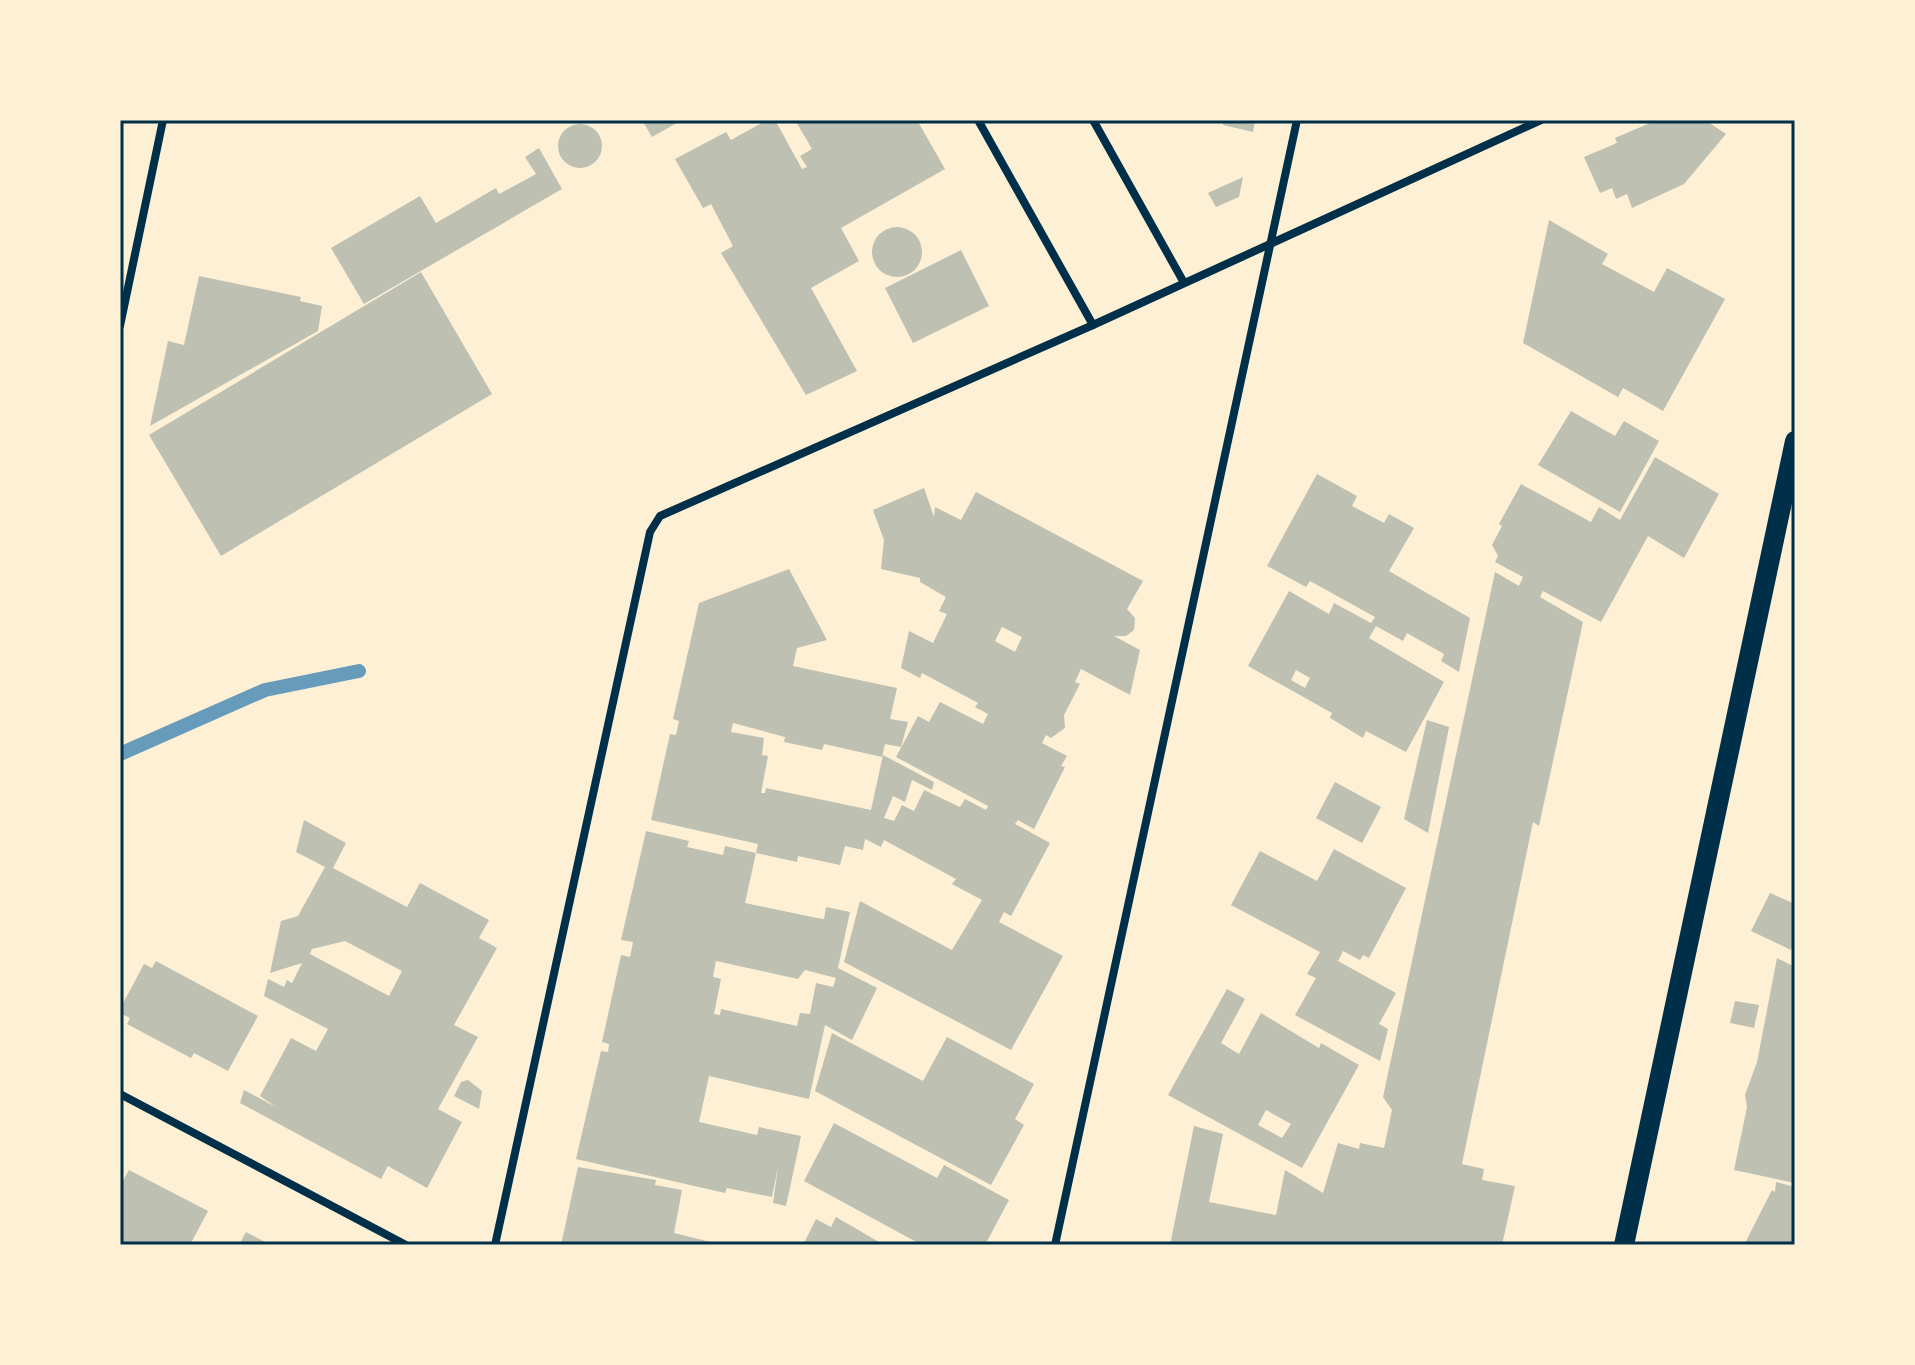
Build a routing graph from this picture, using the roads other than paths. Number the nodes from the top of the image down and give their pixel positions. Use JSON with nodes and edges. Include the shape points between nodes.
{"nodes":[{"id":1,"x":163,"y":120,"type":"edge"},
{"id":2,"x":978,"y":120,"type":"edge"},
{"id":3,"x":1093,"y":120,"type":"edge"},
{"id":4,"x":1297,"y":120,"type":"edge"},
{"id":5,"x":1541,"y":120,"type":"edge"},
{"id":6,"x":1272,"y":240,"type":"junction"},
{"id":7,"x":1183,"y":281,"type":"junction"},
{"id":8,"x":1093,"y":325,"type":"junction"},
{"id":9,"x":120,"y":326,"type":"edge"},
{"id":10,"x":1795,"y":441,"type":"edge"},
{"id":11,"x":120,"y":1094,"type":"edge"},
{"id":12,"x":406,"y":1245,"type":"edge"},
{"id":13,"x":495,"y":1245,"type":"edge"},
{"id":14,"x":1055,"y":1245,"type":"edge"},
{"id":15,"x":1624,"y":1245,"type":"edge"}],
"edges":[{"from":1,"to":9,"type":"street"},
{"from":2,"to":8,"type":"street"},
{"from":3,"to":7,"type":"street"},
{"from":4,"to":6,"type":"street"},
{"from":5,"to":6,"type":"street"},
{"from":6,"to":7,"type":"street"},
{"from":6,"to":14,"type":"street"},
{"from":7,"to":8,"type":"street"},
{"from":8,"to":13,"type":"street","via":[[660,516],[650,532]]},
{"from":10,"to":15,"type":"main road"},
{"from":11,"to":12,"type":"street"}]}
